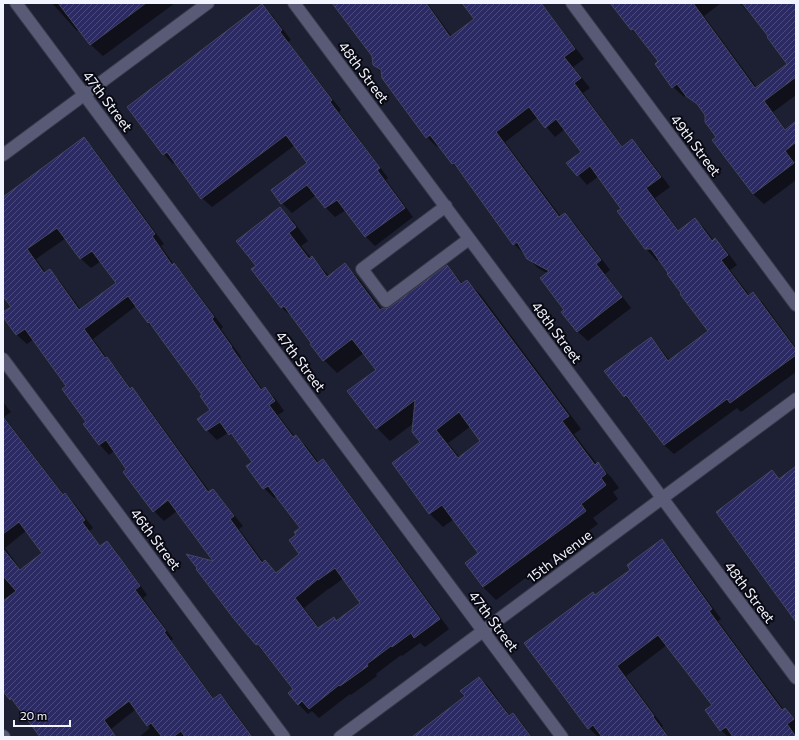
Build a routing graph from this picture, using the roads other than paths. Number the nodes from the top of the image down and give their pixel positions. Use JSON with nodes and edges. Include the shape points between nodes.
{"nodes":[{"id":1,"x":16,"y":3,"type":"edge"},
{"id":2,"x":208,"y":3,"type":"edge"},
{"id":3,"x":294,"y":3,"type":"edge"},
{"id":4,"x":572,"y":3,"type":"edge"},
{"id":5,"x":84,"y":95,"type":"junction"},
{"id":6,"x":3,"y":155,"type":"edge"},
{"id":7,"x":446,"y":206,"type":"junction"},
{"id":8,"x":469,"y":239,"type":"junction"},
{"id":9,"x":796,"y":305,"type":"edge"},
{"id":10,"x":3,"y":359,"type":"edge"},
{"id":11,"x":796,"y":399,"type":"edge"},
{"id":12,"x":662,"y":498,"type":"junction"},
{"id":13,"x":483,"y":631,"type":"junction"},
{"id":14,"x":796,"y":678,"type":"edge"},
{"id":15,"x":284,"y":737,"type":"edge"},
{"id":16,"x":340,"y":737,"type":"edge"},
{"id":17,"x":562,"y":737,"type":"edge"}],
"edges":[{"from":1,"to":5,"type":"street","name":"47th Street"},
{"from":2,"to":5,"type":"street"},
{"from":3,"to":7,"type":"street","name":"48th Street"},
{"from":4,"to":9,"type":"street","name":"49th Street"},
{"from":5,"to":6,"type":"street"},
{"from":5,"to":13,"type":"street","name":"47th Street"},
{"from":7,"to":8,"type":"street","name":"48th Street"},
{"from":7,"to":8,"type":"street","via":[[362,269],[386,300]]},
{"from":8,"to":12,"type":"street","name":"48th Street"},
{"from":10,"to":15,"type":"street","name":"46th Street"},
{"from":11,"to":12,"type":"street","name":"15th Avenue"},
{"from":12,"to":13,"type":"street","name":"15th Avenue"},
{"from":12,"to":14,"type":"street","name":"48th Street"},
{"from":13,"to":16,"type":"street","name":"15th Avenue"},
{"from":13,"to":17,"type":"street","name":"47th Street"}]}
